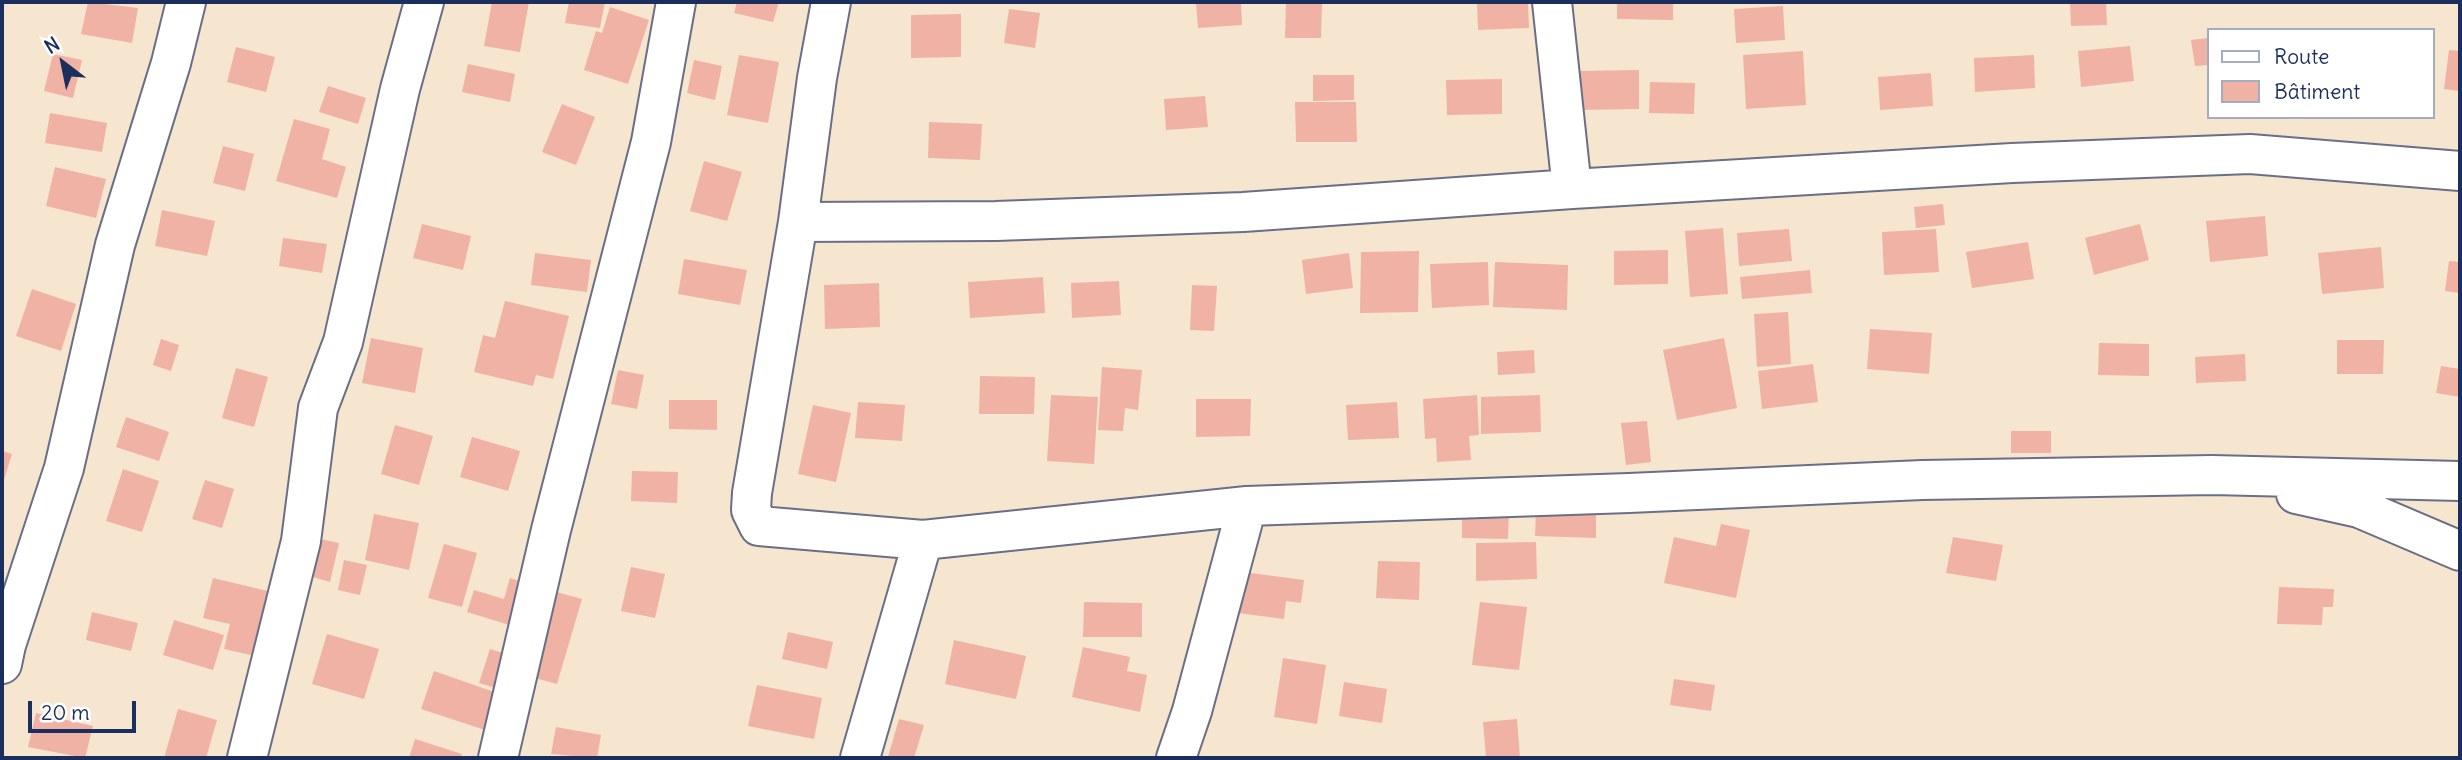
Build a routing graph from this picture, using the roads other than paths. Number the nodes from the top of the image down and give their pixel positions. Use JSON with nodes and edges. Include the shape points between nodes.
{"nodes":[{"id":1,"x":186,"y":2,"type":"edge"},
{"id":2,"x":424,"y":2,"type":"edge"},
{"id":3,"x":677,"y":2,"type":"edge"},
{"id":4,"x":831,"y":2,"type":"edge"},
{"id":5,"x":1552,"y":2,"type":"edge"},
{"id":6,"x":2460,"y":171,"type":"edge"},
{"id":7,"x":1572,"y":189,"type":"junction"},
{"id":8,"x":798,"y":222,"type":"junction"},
{"id":9,"x":2212,"y":475,"type":"junction"},
{"id":10,"x":2460,"y":481,"type":"edge"},
{"id":11,"x":1247,"y":506,"type":"junction"},
{"id":12,"x":923,"y":540,"type":"junction"},
{"id":13,"x":2460,"y":551,"type":"edge"},
{"id":14,"x":3,"y":651,"type":"edge"},
{"id":15,"x":247,"y":758,"type":"edge"},
{"id":16,"x":498,"y":758,"type":"edge"},
{"id":17,"x":859,"y":758,"type":"edge"},
{"id":18,"x":1176,"y":758,"type":"edge"}],
"edges":[{"from":1,"to":14,"type":"street","via":[[172,63],[115,246],[64,468]]},
{"from":2,"to":15,"type":"street","via":[[343,342],[318,408],[302,541]]},
{"from":3,"to":16,"type":"street","via":[[651,142]]},
{"from":4,"to":8,"type":"street"},
{"from":5,"to":7,"type":"street"},
{"from":6,"to":7,"type":"street","via":[[2250,154]]},
{"from":7,"to":8,"type":"street","via":[[1243,212]]},
{"from":8,"to":12,"type":"street","via":[[751,510],[759,526]]},
{"from":9,"to":10,"type":"street"},
{"from":9,"to":11,"type":"street","via":[[1922,480]]},
{"from":9,"to":13,"type":"street","via":[[2359,508]]},
{"from":11,"to":12,"type":"street"},
{"from":11,"to":18,"type":"street"},
{"from":12,"to":17,"type":"street"}]}
